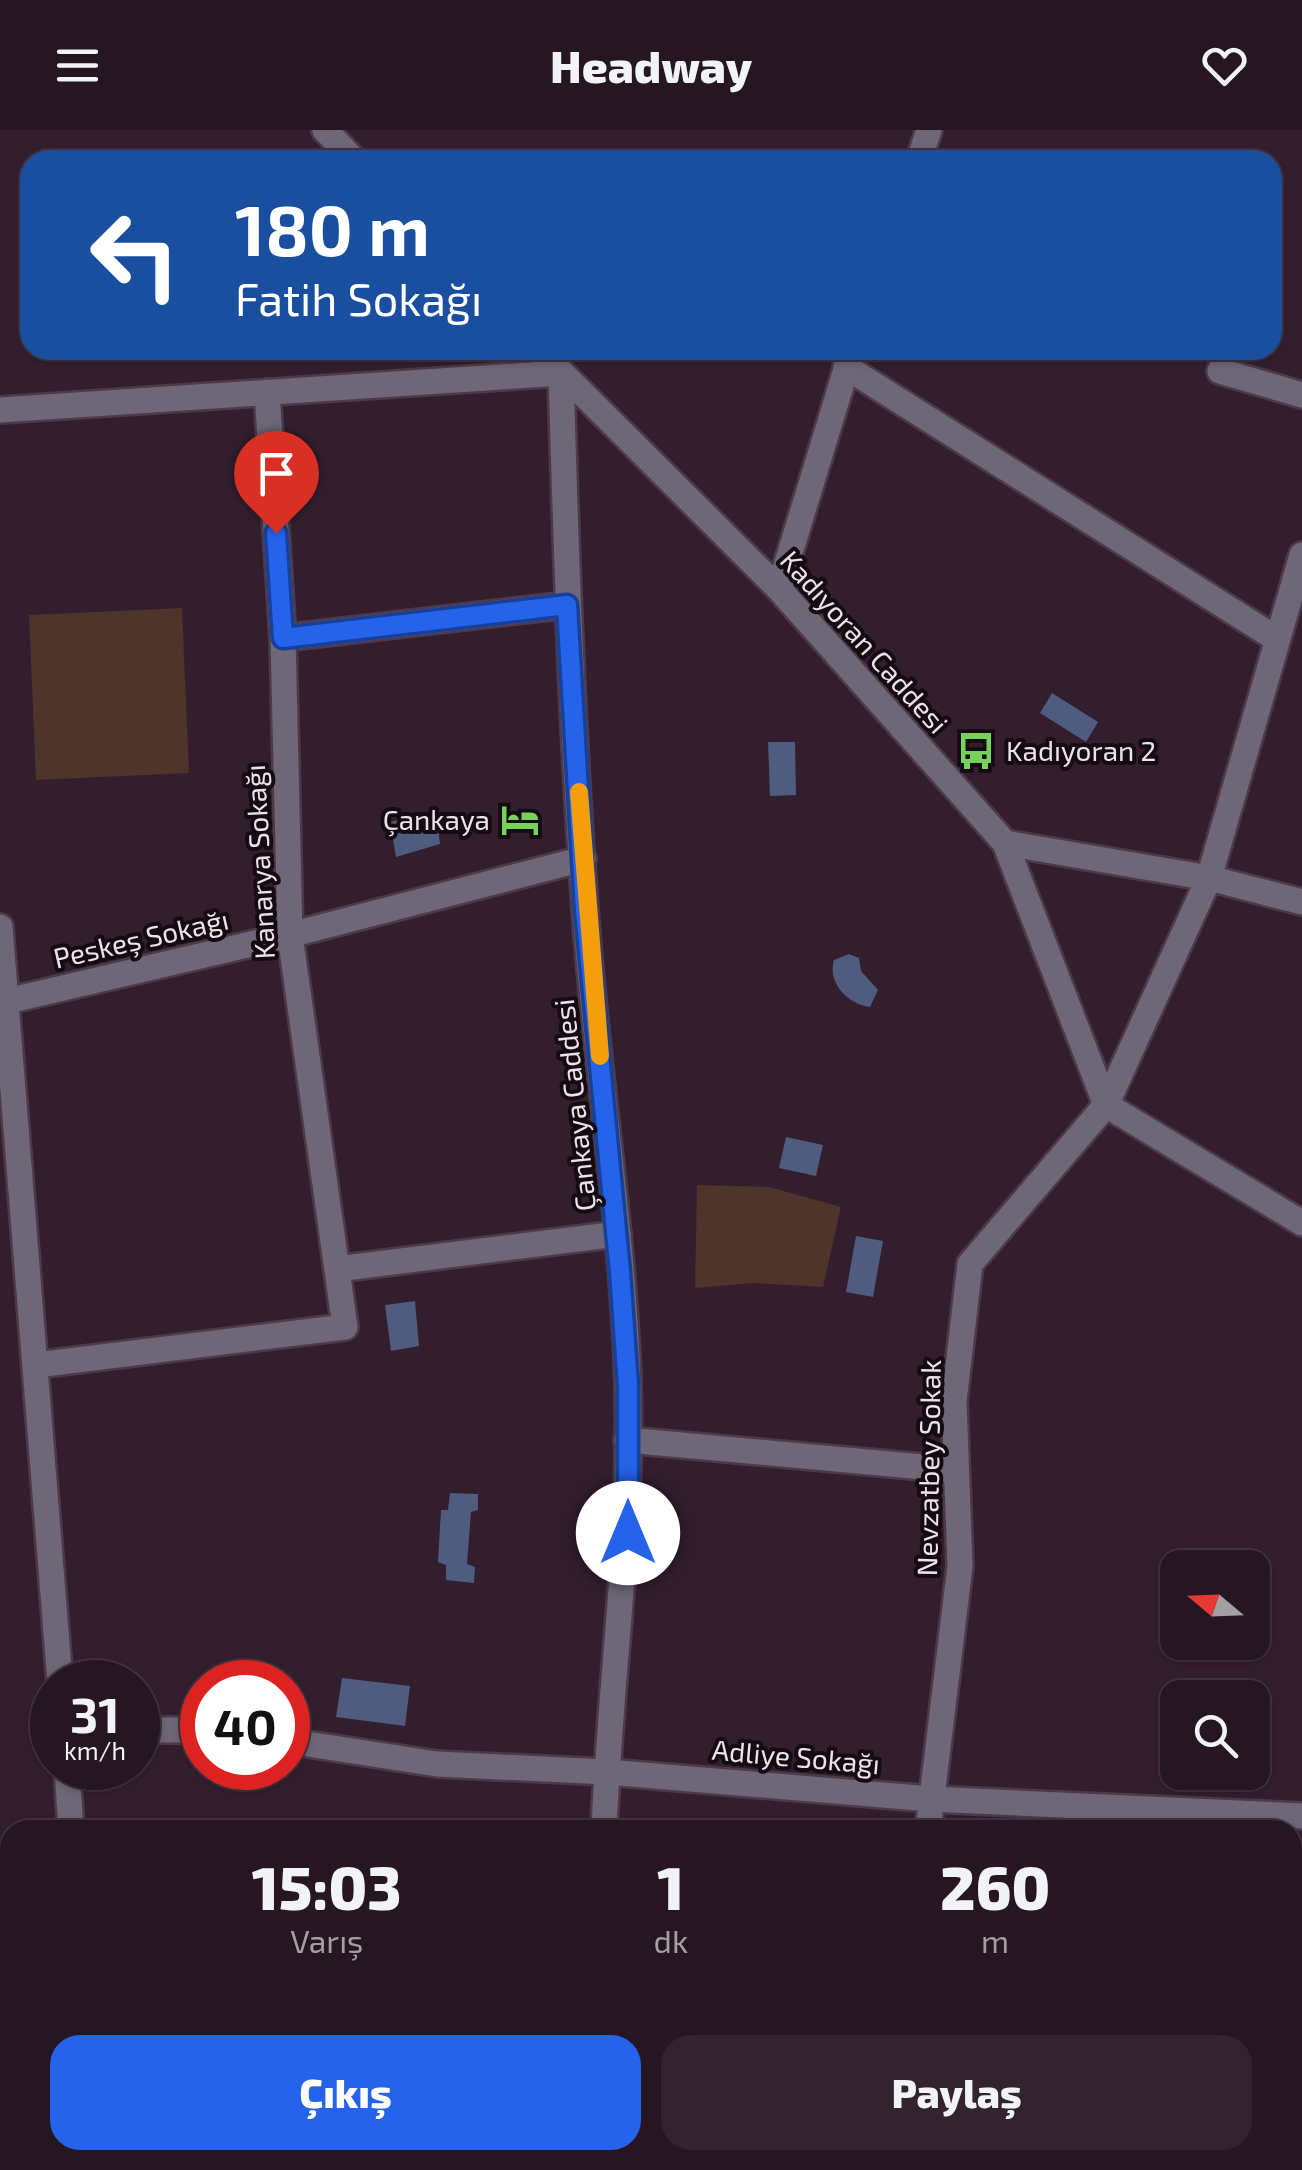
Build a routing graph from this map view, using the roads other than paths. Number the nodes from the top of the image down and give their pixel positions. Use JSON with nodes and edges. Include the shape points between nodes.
{"nodes":[{"id":1,"x":325,"y":130,"type":"edge"},
{"id":2,"x":344,"y":150,"type":"edge"},
{"id":3,"x":549,"y":360,"type":"edge"},
{"id":4,"x":848,"y":360,"type":"edge"},
{"id":5,"x":852,"y":360,"type":"edge"},
{"id":6,"x":1220,"y":371,"type":"dead end"},
{"id":7,"x":561,"y":372,"type":"junction"},
{"id":8,"x":267,"y":392,"type":"junction"},
{"id":9,"x":1302,"y":396,"type":"edge"},
{"id":10,"x":0,"y":410,"type":"edge"},
{"id":11,"x":1302,"y":555,"type":"edge"},
{"id":12,"x":779,"y":589,"type":"junction"},
{"id":13,"x":567,"y":605,"type":"junction"},
{"id":14,"x":283,"y":638,"type":"junction"},
{"id":15,"x":1275,"y":638,"type":"junction"},
{"id":16,"x":1004,"y":844,"type":"junction"},
{"id":17,"x":583,"y":858,"type":"junction"},
{"id":18,"x":1209,"y":878,"type":"junction"},
{"id":19,"x":1302,"y":902,"type":"edge"},
{"id":20,"x":0,"y":927,"type":"edge"},
{"id":21,"x":290,"y":935,"type":"junction"},
{"id":22,"x":2,"y":1002,"type":"junction"},
{"id":23,"x":1106,"y":1105,"type":"junction"},
{"id":24,"x":1302,"y":1223,"type":"edge"},
{"id":25,"x":618,"y":1234,"type":"junction"},
{"id":26,"x":337,"y":1270,"type":"junction"},
{"id":27,"x":36,"y":1365,"type":"junction"},
{"id":28,"x":627,"y":1440,"type":"junction"},
{"id":29,"x":956,"y":1470,"type":"junction"},
{"id":30,"x":58,"y":1660,"type":"edge"},
{"id":31,"x":310,"y":1744,"type":"edge"},
{"id":32,"x":606,"y":1772,"type":"junction"},
{"id":33,"x":68,"y":1790,"type":"edge"},
{"id":34,"x":931,"y":1799,"type":"junction"},
{"id":35,"x":1302,"y":1816,"type":"edge"},
{"id":36,"x":70,"y":1820,"type":"edge"},
{"id":37,"x":604,"y":1820,"type":"edge"},
{"id":38,"x":929,"y":1820,"type":"edge"}],
"edges":[{"from":1,"to":2,"type":"street"},
{"from":3,"to":7,"type":"street","name":"Kadıyoran Caddesi"},
{"from":4,"to":12,"type":"street"},
{"from":5,"to":15,"type":"street"},
{"from":6,"to":9,"type":"street"},
{"from":7,"to":8,"type":"street"},
{"from":7,"to":12,"type":"street","name":"Kadıyoran Caddesi"},
{"from":7,"to":13,"type":"street","name":"Çankaya Caddesi"},
{"from":8,"to":10,"type":"street"},
{"from":8,"to":14,"type":"street","name":"Kanarya Sokağı"},
{"from":11,"to":15,"type":"street","name":"Nevzatbey Sokak"},
{"from":12,"to":16,"type":"street","name":"Kadıyoran Caddesi"},
{"from":13,"to":14,"type":"street"},
{"from":13,"to":17,"type":"street","name":"Çankaya Caddesi"},
{"from":14,"to":21,"type":"street","name":"Kanarya Sokağı"},
{"from":15,"to":18,"type":"street","name":"Nevzatbey Sokak"},
{"from":16,"to":18,"type":"street"},
{"from":16,"to":23,"type":"street","name":"Kadıyoran Caddesi"},
{"from":17,"to":21,"type":"street","name":"Peskeş Sokağı"},
{"from":17,"to":25,"type":"street","name":"Çankaya Caddesi"},
{"from":18,"to":19,"type":"street"},
{"from":18,"to":23,"type":"street","name":"Nevzatbey Sokak"},
{"from":20,"to":22,"type":"street"},
{"from":21,"to":22,"type":"street","name":"Peskeş Sokağı"},
{"from":21,"to":26,"type":"street","name":"Kanarya Sokağı"},
{"from":22,"to":27,"type":"street"},
{"from":23,"to":24,"type":"street"},
{"from":23,"to":29,"type":"street","name":"Nevzatbey Sokak","via":[[970,1264],[954,1402]]},
{"from":25,"to":26,"type":"street"},
{"from":25,"to":28,"type":"street","name":"Çankaya Caddesi"},
{"from":26,"to":27,"type":"street","name":"Kanarya Sokağı","via":[[345,1326]]},
{"from":27,"to":30,"type":"street"},
{"from":28,"to":29,"type":"street"},
{"from":28,"to":32,"type":"street","name":"Çankaya Caddesi","via":[[628,1533]]},
{"from":29,"to":34,"type":"street","name":"Nevzatbey Sokak","via":[[960,1566]]},
{"from":31,"to":32,"type":"street","name":"Adliye Sokağı","via":[[436,1764]]},
{"from":32,"to":34,"type":"street","name":"Adliye Sokağı"},
{"from":32,"to":37,"type":"street","name":"Çankaya Caddesi"},
{"from":33,"to":36,"type":"street"},
{"from":34,"to":35,"type":"street","name":"Adliye Sokağı"},
{"from":34,"to":38,"type":"street","name":"Nevzatbey Sokak"}]}
